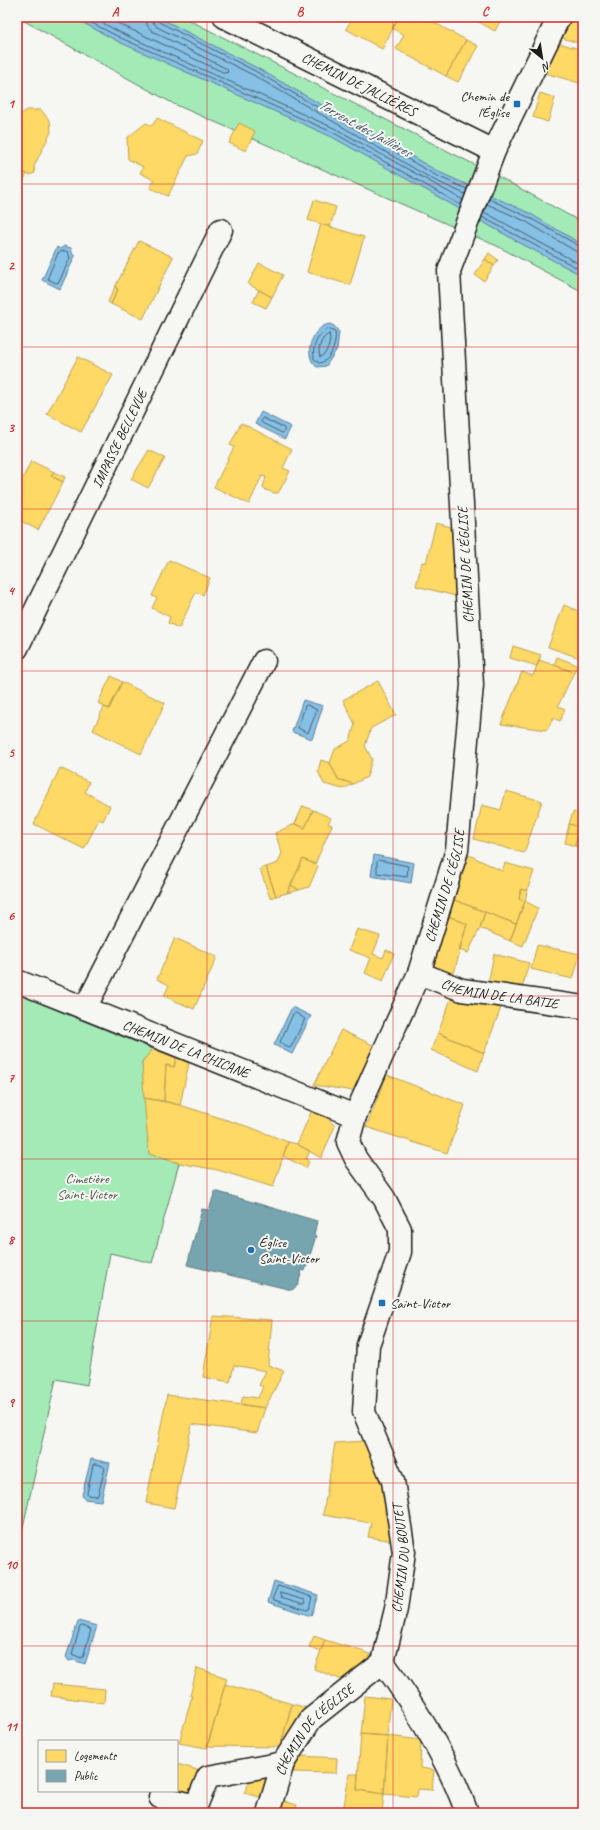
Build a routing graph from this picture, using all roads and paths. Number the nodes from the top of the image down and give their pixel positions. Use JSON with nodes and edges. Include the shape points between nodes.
{"nodes":[{"id":1,"x":225,"y":17,"type":"edge"},
{"id":2,"x":559,"y":17,"type":"edge"},
{"id":3,"x":491,"y":160,"type":"junction"},
{"id":4,"x":222,"y":230,"type":"dead end"},
{"id":5,"x":17,"y":648,"type":"edge"},
{"id":6,"x":264,"y":661,"type":"dead end"},
{"id":7,"x":419,"y":972,"type":"junction"},
{"id":8,"x":17,"y":981,"type":"edge"},
{"id":9,"x":583,"y":1007,"type":"edge"},
{"id":10,"x":85,"y":1008,"type":"junction"},
{"id":11,"x":355,"y":1116,"type":"junction"},
{"id":12,"x":383,"y":1662,"type":"junction"},
{"id":13,"x":283,"y":1763,"type":"junction"},
{"id":14,"x":160,"y":1797,"type":"dead end"},
{"id":15,"x":268,"y":1813,"type":"edge"},
{"id":16,"x":467,"y":1813,"type":"edge"}],
"edges":[{"from":1,"to":3,"type":"street","name":"CHEMIN DE JALLIÈRES"},
{"from":2,"to":3,"type":"street","name":"CHEMIN DE L'ÉGLISE"},
{"from":3,"to":7,"type":"street","name":"CHEMIN DE L'ÉGLISE","via":[[449,272],[472,685],[457,850]]},
{"from":4,"to":5,"type":"street","name":"IMPASSE BELLEVUE"},
{"from":6,"to":10,"type":"street"},
{"from":7,"to":9,"type":"street","name":"CHEMIN DE LA BATIE","via":[[462,990]]},
{"from":7,"to":11,"type":"street","name":"CHEMIN DE L'ÉGLISE"},
{"from":8,"to":10,"type":"street","name":"CHEMIN DE LA CHICANE"},
{"from":10,"to":11,"type":"street","name":"CHEMIN DE LA CHICANE"},
{"from":11,"to":12,"type":"street","name":"CHEMIN DU BOUTET","via":[[348,1142],[400,1228],[400,1252],[368,1345],[364,1412],[393,1481],[404,1552],[396,1609]]},
{"from":12,"to":13,"type":"street","name":"CHEMIN DE L'ÉGLISE","via":[[311,1719]]},
{"from":12,"to":16,"type":"street","via":[[405,1692],[424,1725],[459,1790]]},
{"from":13,"to":14,"type":"street","via":[[208,1777],[196,1806]]},
{"from":13,"to":15,"type":"street","name":"CHEMIN DE L'ÉGLISE"}]}
